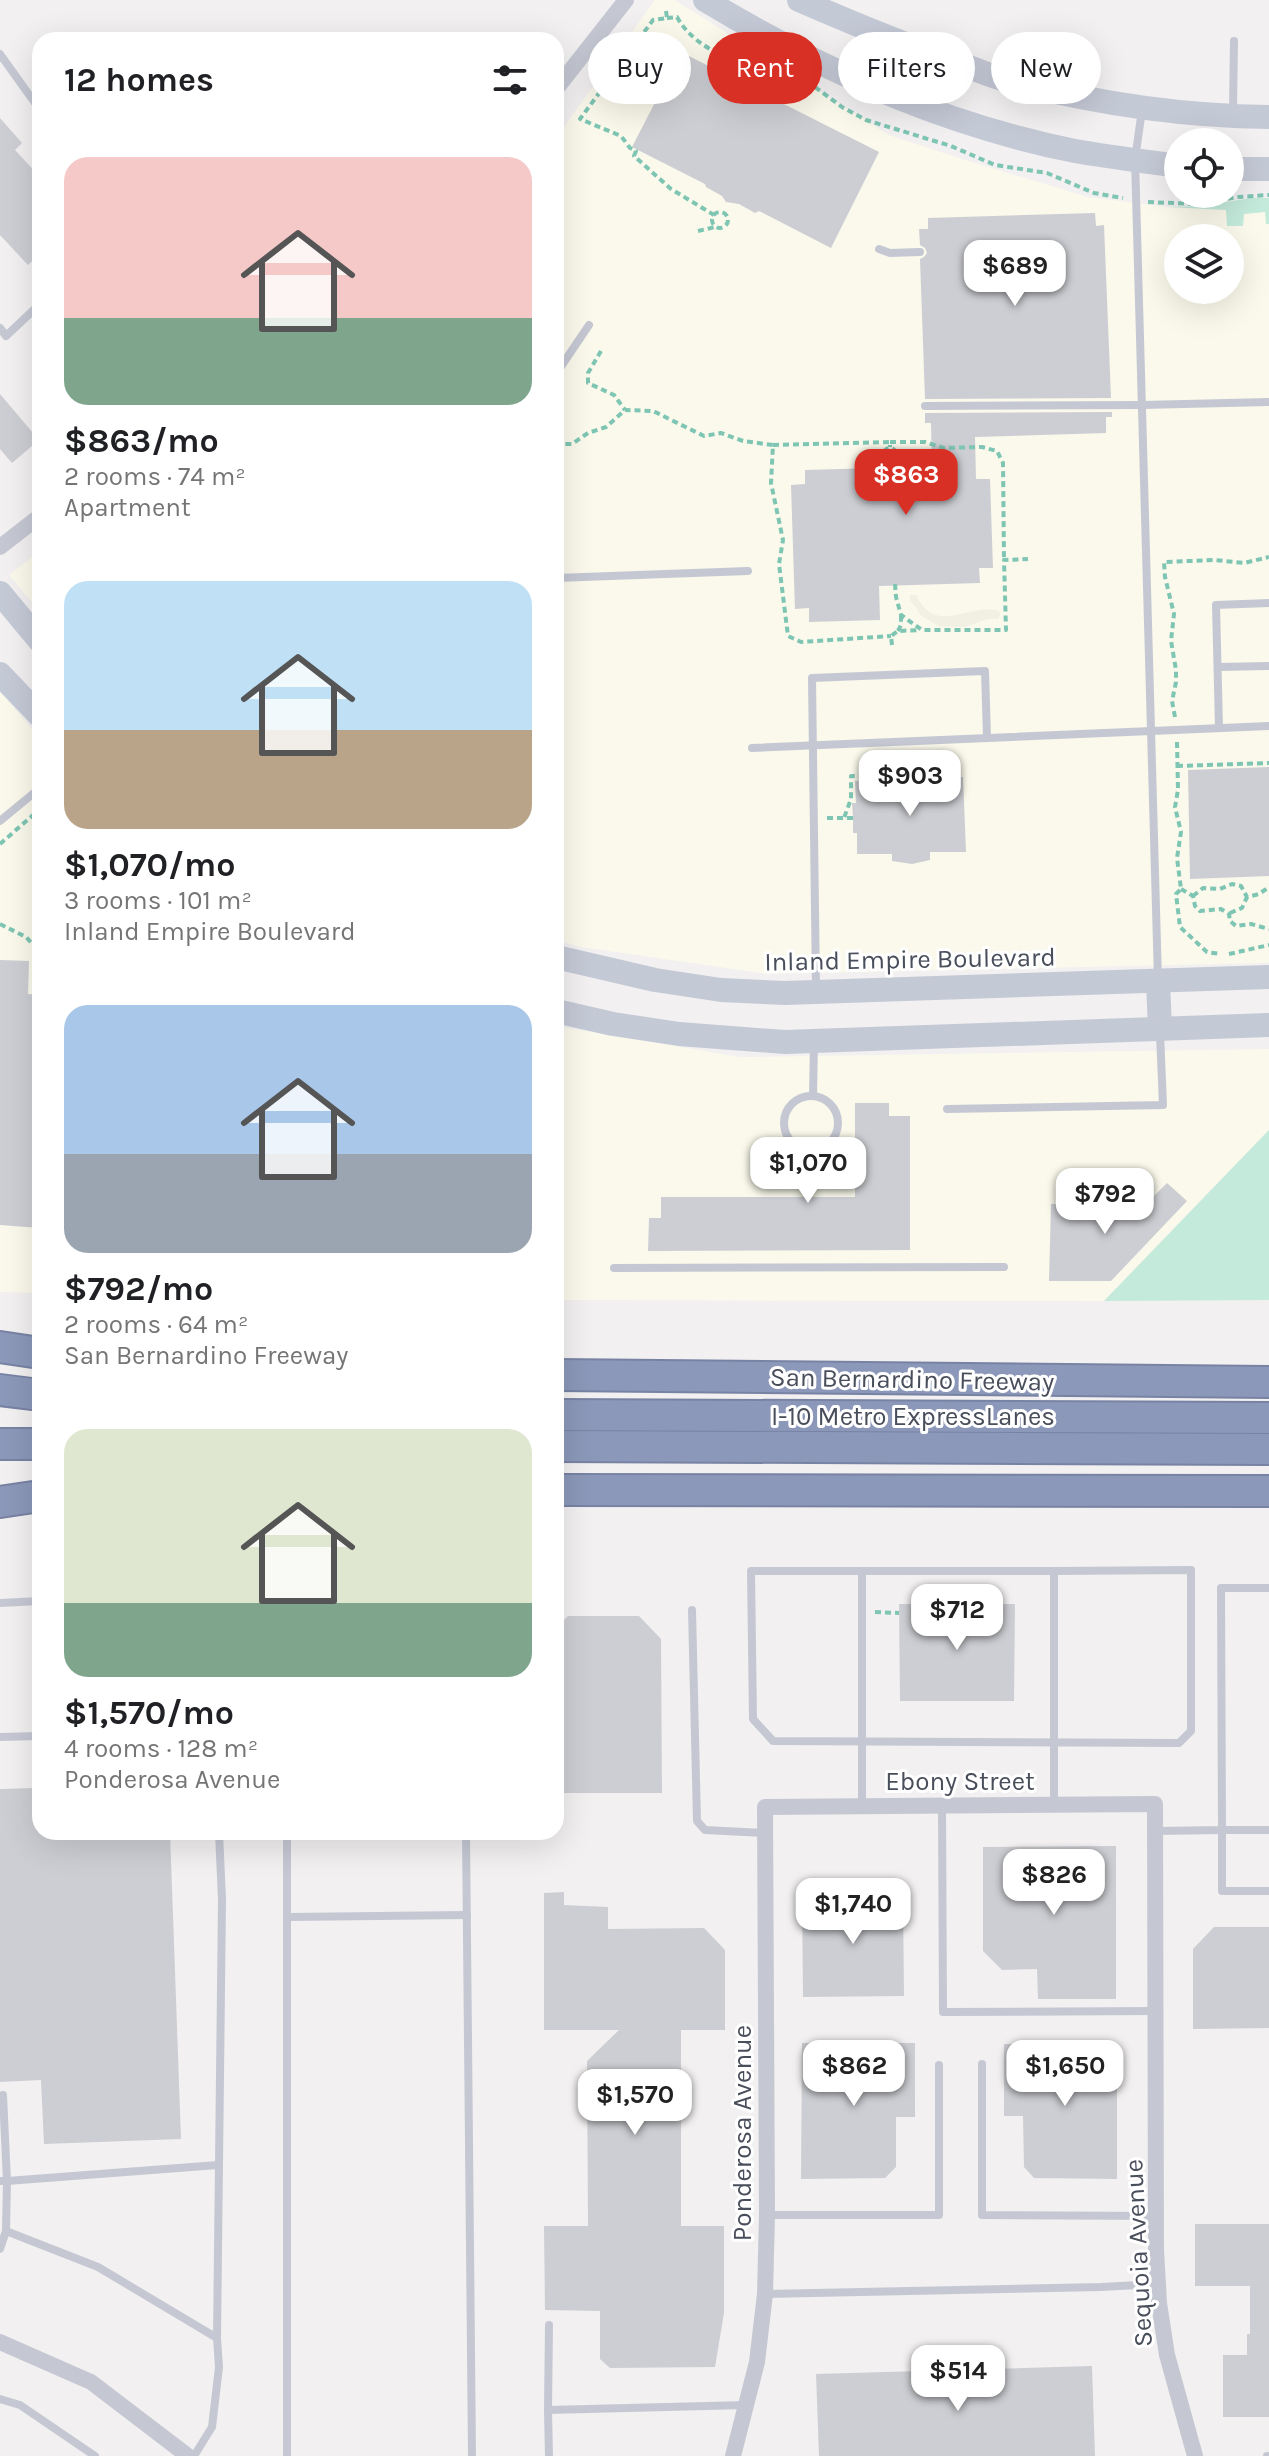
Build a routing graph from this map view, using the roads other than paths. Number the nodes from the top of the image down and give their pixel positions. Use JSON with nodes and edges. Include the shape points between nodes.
{"nodes":[{"id":1,"x":626,"y":0,"type":"edge"},
{"id":2,"x":705,"y":0,"type":"edge"},
{"id":3,"x":799,"y":0,"type":"edge"},
{"id":4,"x":1234,"y":41,"type":"dead end"},
{"id":5,"x":0,"y":54,"type":"edge"},
{"id":6,"x":564,"y":79,"type":"edge"},
{"id":7,"x":32,"y":99,"type":"edge"},
{"id":8,"x":1142,"y":108,"type":"junction"},
{"id":9,"x":1233,"y":117,"type":"junction"},
{"id":10,"x":1269,"y":117,"type":"edge"},
{"id":11,"x":1135,"y":159,"type":"junction"},
{"id":12,"x":1164,"y":164,"type":"edge"},
{"id":13,"x":1244,"y":169,"type":"edge"},
{"id":14,"x":1269,"y":169,"type":"edge"},
{"id":15,"x":879,"y":249,"type":"dead end"},
{"id":16,"x":920,"y":252,"type":"dead end"},
{"id":17,"x":32,"y":312,"type":"edge"},
{"id":18,"x":589,"y":325,"type":"dead end"},
{"id":19,"x":0,"y":328,"type":"edge"},
{"id":20,"x":564,"y":362,"type":"edge"},
{"id":21,"x":1269,"y":402,"type":"edge"},
{"id":22,"x":1142,"y":405,"type":"junction"},
{"id":23,"x":925,"y":406,"type":"dead end"},
{"id":24,"x":32,"y":522,"type":"edge"},
{"id":25,"x":0,"y":547,"type":"edge"},
{"id":26,"x":748,"y":571,"type":"dead end"},
{"id":27,"x":564,"y":578,"type":"edge"},
{"id":28,"x":0,"y":593,"type":"edge"},
{"id":29,"x":1269,"y":603,"type":"edge"},
{"id":30,"x":32,"y":631,"type":"edge"},
{"id":31,"x":1269,"y":666,"type":"edge"},
{"id":32,"x":1218,"y":667,"type":"junction"},
{"id":33,"x":0,"y":674,"type":"edge"},
{"id":34,"x":32,"y":708,"type":"edge"},
{"id":35,"x":1269,"y":726,"type":"edge"},
{"id":36,"x":1219,"y":728,"type":"junction"},
{"id":37,"x":1151,"y":731,"type":"junction"},
{"id":38,"x":987,"y":738,"type":"junction"},
{"id":39,"x":814,"y":745,"type":"junction"},
{"id":40,"x":752,"y":748,"type":"dead end"},
{"id":41,"x":32,"y":795,"type":"edge"},
{"id":42,"x":0,"y":821,"type":"edge"},
{"id":43,"x":564,"y":959,"type":"edge"},
{"id":44,"x":1269,"y":977,"type":"edge"},
{"id":45,"x":1158,"y":981,"type":"junction"},
{"id":46,"x":816,"y":992,"type":"junction"},
{"id":47,"x":564,"y":1013,"type":"edge"},
{"id":48,"x":1269,"y":1025,"type":"edge"},
{"id":49,"x":1160,"y":1029,"type":"junction"},
{"id":50,"x":814,"y":1042,"type":"junction"},
{"id":51,"x":813,"y":1096,"type":"junction"},
{"id":52,"x":947,"y":1109,"type":"dead end"},
{"id":53,"x":1004,"y":1267,"type":"dead end"},
{"id":54,"x":614,"y":1268,"type":"dead end"},
{"id":55,"x":0,"y":1347,"type":"edge"},
{"id":56,"x":32,"y":1352,"type":"edge"},
{"id":57,"x":0,"y":1371,"type":"edge"},
{"id":58,"x":32,"y":1371,"type":"edge"},
{"id":59,"x":564,"y":1375,"type":"edge"},
{"id":60,"x":1269,"y":1382,"type":"edge"},
{"id":61,"x":0,"y":1390,"type":"edge"},
{"id":62,"x":32,"y":1394,"type":"edge"},
{"id":63,"x":0,"y":1411,"type":"edge"},
{"id":64,"x":32,"y":1411,"type":"edge"},
{"id":65,"x":564,"y":1415,"type":"edge"},
{"id":66,"x":1269,"y":1418,"type":"edge"},
{"id":67,"x":0,"y":1444,"type":"edge"},
{"id":68,"x":32,"y":1444,"type":"edge"},
{"id":69,"x":564,"y":1446,"type":"edge"},
{"id":70,"x":1269,"y":1449,"type":"edge"},
{"id":71,"x":0,"y":1486,"type":"edge"},
{"id":72,"x":32,"y":1486,"type":"edge"},
{"id":73,"x":564,"y":1490,"type":"edge"},
{"id":74,"x":1269,"y":1491,"type":"edge"},
{"id":75,"x":32,"y":1497,"type":"edge"},
{"id":76,"x":0,"y":1502,"type":"edge"},
{"id":77,"x":862,"y":1571,"type":"junction"},
{"id":78,"x":1054,"y":1571,"type":"junction"},
{"id":79,"x":1269,"y":1588,"type":"edge"},
{"id":80,"x":32,"y":1601,"type":"edge"},
{"id":81,"x":0,"y":1603,"type":"edge"},
{"id":82,"x":692,"y":1610,"type":"dead end"},
{"id":83,"x":32,"y":1736,"type":"edge"},
{"id":84,"x":0,"y":1737,"type":"edge"},
{"id":85,"x":862,"y":1741,"type":"junction"},
{"id":86,"x":1054,"y":1742,"type":"junction"},
{"id":87,"x":1155,"y":1804,"type":"joint"},
{"id":88,"x":942,"y":1805,"type":"junction"},
{"id":89,"x":1054,"y":1805,"type":"junction"},
{"id":90,"x":862,"y":1806,"type":"junction"},
{"id":91,"x":765,"y":1807,"type":"joint"},
{"id":92,"x":1222,"y":1830,"type":"junction"},
{"id":93,"x":1269,"y":1830,"type":"edge"},
{"id":94,"x":1155,"y":1831,"type":"junction"},
{"id":95,"x":765,"y":1833,"type":"junction"},
{"id":96,"x":219,"y":1840,"type":"edge"},
{"id":97,"x":287,"y":1840,"type":"edge"},
{"id":98,"x":466,"y":1840,"type":"edge"},
{"id":99,"x":1269,"y":1891,"type":"edge"},
{"id":100,"x":467,"y":1915,"type":"junction"},
{"id":101,"x":287,"y":1917,"type":"junction"},
{"id":102,"x":1156,"y":2011,"type":"junction"},
{"id":103,"x":982,"y":2064,"type":"dead end"},
{"id":104,"x":939,"y":2065,"type":"dead end"},
{"id":105,"x":3,"y":2095,"type":"dead end"},
{"id":106,"x":218,"y":2165,"type":"junction"},
{"id":107,"x":4,"y":2181,"type":"edge"},
{"id":108,"x":767,"y":2215,"type":"junction"},
{"id":109,"x":1156,"y":2216,"type":"junction"},
{"id":110,"x":6,"y":2231,"type":"junction"},
{"id":111,"x":0,"y":2249,"type":"edge"},
{"id":112,"x":1158,"y":2284,"type":"junction"},
{"id":113,"x":765,"y":2294,"type":"junction"},
{"id":114,"x":549,"y":2325,"type":"dead end"},
{"id":115,"x":217,"y":2338,"type":"junction"},
{"id":116,"x":0,"y":2342,"type":"edge"},
{"id":117,"x":0,"y":2399,"type":"edge"},
{"id":118,"x":747,"y":2405,"type":"junction"},
{"id":119,"x":548,"y":2410,"type":"junction"},
{"id":120,"x":95,"y":2456,"type":"edge"},
{"id":121,"x":191,"y":2456,"type":"edge"},
{"id":122,"x":287,"y":2456,"type":"edge"},
{"id":123,"x":472,"y":2456,"type":"edge"},
{"id":124,"x":549,"y":2456,"type":"edge"},
{"id":125,"x":733,"y":2456,"type":"edge"},
{"id":126,"x":1195,"y":2456,"type":"edge"}],
"edges":[{"from":1,"to":6,"type":"street"},
{"from":2,"to":11,"type":"main road","via":[[759,33],[873,88],[990,129],[1075,151]]},
{"from":3,"to":8,"type":"main road","via":[[894,41],[1007,80]]},
{"from":4,"to":9,"type":"lane"},
{"from":5,"to":7,"type":"lane"},
{"from":8,"to":9,"type":"main road"},
{"from":8,"to":11,"type":"lane"},
{"from":9,"to":10,"type":"main road"},
{"from":11,"to":12,"type":"main road"},
{"from":11,"to":22,"type":"lane"},
{"from":13,"to":14,"type":"main road"},
{"from":15,"to":16,"type":"lane"},
{"from":17,"to":19,"type":"lane","via":[[6,336]]},
{"from":18,"to":20,"type":"lane"},
{"from":21,"to":22,"type":"lane"},
{"from":22,"to":23,"type":"lane"},
{"from":22,"to":37,"type":"lane"},
{"from":24,"to":25,"type":"street"},
{"from":26,"to":27,"type":"lane"},
{"from":28,"to":30,"type":"main road"},
{"from":29,"to":32,"type":"lane","via":[[1216,605]]},
{"from":31,"to":32,"type":"lane"},
{"from":32,"to":36,"type":"lane"},
{"from":33,"to":34,"type":"main road"},
{"from":35,"to":36,"type":"lane"},
{"from":36,"to":37,"type":"lane"},
{"from":37,"to":38,"type":"lane"},
{"from":37,"to":45,"type":"lane"},
{"from":38,"to":39,"type":"lane"},
{"from":38,"to":39,"type":"lane","via":[[985,671],[812,678]]},
{"from":39,"to":40,"type":"lane"},
{"from":39,"to":46,"type":"lane"},
{"from":41,"to":42,"type":"lane"},
{"from":43,"to":46,"type":"main road","name":"Inland Empire Boulevard","via":[[721,990]]},
{"from":44,"to":45,"type":"main road","name":"Inland Empire Boulevard"},
{"from":45,"to":46,"type":"main road","name":"Inland Empire Boulevard"},
{"from":45,"to":49,"type":"main road"},
{"from":47,"to":50,"type":"main road","via":[[679,1034]]},
{"from":48,"to":49,"type":"main road"},
{"from":49,"to":50,"type":"main road"},
{"from":49,"to":52,"type":"lane","via":[[1163,1105]]},
{"from":50,"to":51,"type":"lane"},
{"from":51,"to":51,"type":"lane","via":[[797,1100],[784,1120],[787,1136],[808,1150],[825,1147],[838,1126],[829,1103]]},
{"from":53,"to":54,"type":"lane"},
{"from":55,"to":56,"type":"highway"},
{"from":57,"to":58,"type":"highway"},
{"from":59,"to":60,"type":"highway","name":"San Bernardino Freeway"},
{"from":61,"to":62,"type":"highway"},
{"from":63,"to":64,"type":"highway"},
{"from":65,"to":66,"type":"highway","name":"I-10 Metro ExpressLanes"},
{"from":67,"to":68,"type":"highway"},
{"from":69,"to":70,"type":"highway","name":"I-10 Metro ExpressLanes"},
{"from":71,"to":72,"type":"highway"},
{"from":73,"to":74,"type":"highway"},
{"from":75,"to":76,"type":"highway"},
{"from":77,"to":78,"type":"lane"},
{"from":77,"to":85,"type":"lane"},
{"from":77,"to":85,"type":"lane","via":[[751,1571],[753,1719],[773,1741]]},
{"from":78,"to":86,"type":"lane"},
{"from":78,"to":86,"type":"lane","via":[[1191,1570],[1191,1731],[1179,1743]]},
{"from":79,"to":92,"type":"lane","via":[[1221,1588]]},
{"from":80,"to":81,"type":"lane"},
{"from":82,"to":95,"type":"lane","via":[[697,1821],[705,1830]]},
{"from":83,"to":84,"type":"lane"},
{"from":85,"to":86,"type":"lane"},
{"from":85,"to":90,"type":"lane"},
{"from":86,"to":89,"type":"lane"},
{"from":87,"to":89,"type":"street","name":"Ebony Street"},
{"from":87,"to":94,"type":"street","name":"Sequoia Avenue"},
{"from":88,"to":89,"type":"street","name":"Ebony Street"},
{"from":88,"to":90,"type":"street","name":"Ebony Street"},
{"from":88,"to":102,"type":"lane","via":[[943,2012]]},
{"from":90,"to":91,"type":"street","name":"Ebony Street"},
{"from":91,"to":95,"type":"street","name":"Ponderosa Avenue"},
{"from":92,"to":93,"type":"lane"},
{"from":92,"to":94,"type":"lane"},
{"from":92,"to":99,"type":"lane","via":[[1222,1891]]},
{"from":94,"to":102,"type":"street","name":"Sequoia Avenue"},
{"from":95,"to":108,"type":"street","name":"Ponderosa Avenue"},
{"from":96,"to":106,"type":"lane"},
{"from":97,"to":101,"type":"lane"},
{"from":98,"to":100,"type":"lane"},
{"from":100,"to":101,"type":"lane"},
{"from":100,"to":123,"type":"lane"},
{"from":101,"to":122,"type":"lane"},
{"from":102,"to":109,"type":"street","name":"Sequoia Avenue"},
{"from":103,"to":109,"type":"lane","via":[[982,2215]]},
{"from":104,"to":108,"type":"lane","via":[[939,2215]]},
{"from":105,"to":107,"type":"lane"},
{"from":106,"to":107,"type":"lane"},
{"from":106,"to":115,"type":"lane"},
{"from":107,"to":110,"type":"lane"},
{"from":108,"to":113,"type":"street","name":"Ponderosa Avenue"},
{"from":109,"to":112,"type":"street","name":"Sequoia Avenue"},
{"from":110,"to":111,"type":"lane"},
{"from":110,"to":115,"type":"lane","via":[[98,2267]]},
{"from":112,"to":113,"type":"lane"},
{"from":112,"to":126,"type":"street","name":"Sequoia Avenue","via":[[1167,2355]]},
{"from":113,"to":118,"type":"street","name":"Ponderosa Avenue"},
{"from":114,"to":119,"type":"lane"},
{"from":115,"to":121,"type":"lane","via":[[212,2427]]},
{"from":116,"to":121,"type":"street","via":[[91,2382]]},
{"from":117,"to":120,"type":"lane","via":[[20,2405]]},
{"from":118,"to":119,"type":"lane"},
{"from":118,"to":125,"type":"street","name":"Ponderosa Avenue"},
{"from":119,"to":124,"type":"lane"}]}
